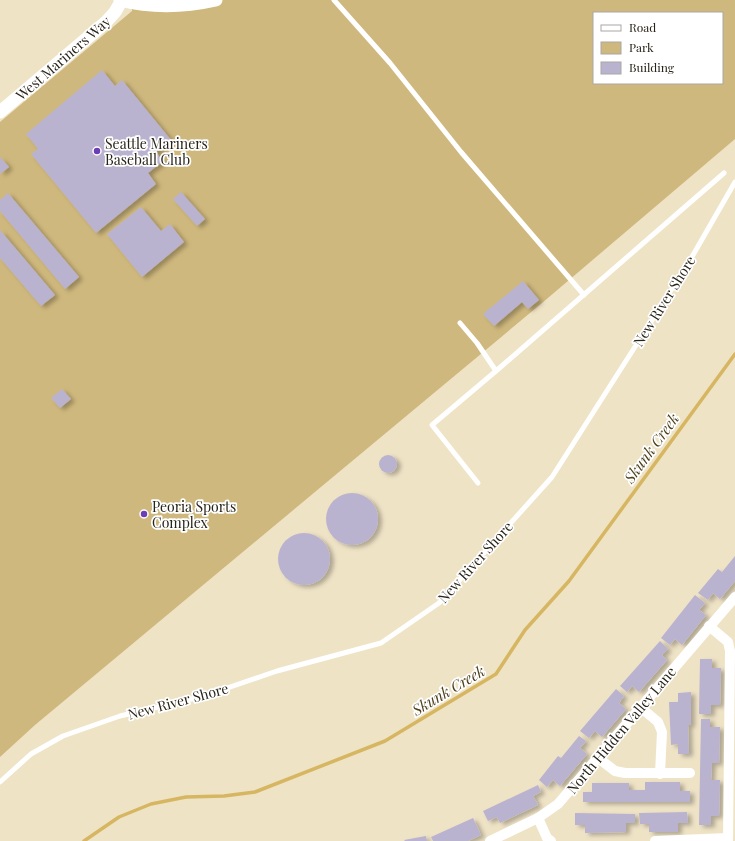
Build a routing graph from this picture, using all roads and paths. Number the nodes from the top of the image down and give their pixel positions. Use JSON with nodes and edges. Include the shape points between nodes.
{"nodes":[{"id":1,"x":121,"y":0,"type":"edge"},
{"id":2,"x":216,"y":0,"type":"edge"},
{"id":3,"x":334,"y":0,"type":"edge"},
{"id":4,"x":0,"y":112,"type":"edge"},
{"id":5,"x":724,"y":174,"type":"dead end"},
{"id":6,"x":735,"y":182,"type":"edge"},
{"id":7,"x":584,"y":295,"type":"junction"},
{"id":8,"x":460,"y":323,"type":"dead end"},
{"id":9,"x":496,"y":371,"type":"junction"},
{"id":10,"x":478,"y":483,"type":"dead end"},
{"id":11,"x":735,"y":596,"type":"edge"},
{"id":12,"x":709,"y":626,"type":"junction"},
{"id":13,"x":640,"y":707,"type":"junction"},
{"id":14,"x":597,"y":757,"type":"junction"},
{"id":15,"x":690,"y":773,"type":"dead end"},
{"id":16,"x":660,"y":774,"type":"junction"},
{"id":17,"x":0,"y":782,"type":"edge"},
{"id":18,"x":538,"y":818,"type":"junction"},
{"id":19,"x":728,"y":840,"type":"edge"},
{"id":20,"x":490,"y":841,"type":"edge"},
{"id":21,"x":551,"y":841,"type":"edge"},
{"id":22,"x":655,"y":841,"type":"edge"}],
"edges":[{"from":1,"to":2,"type":"street","via":[[146,5],[196,4]]},
{"from":1,"to":4,"type":"street","name":"West Mariners Way","via":[[106,22]]},
{"from":3,"to":7,"type":"lane"},
{"from":5,"to":7,"type":"lane"},
{"from":6,"to":17,"type":"lane","name":"New River Shore","via":[[690,262],[552,477],[439,603],[381,643],[277,671],[204,696],[120,716],[63,736],[31,754]]},
{"from":7,"to":9,"type":"lane"},
{"from":8,"to":9,"type":"lane"},
{"from":9,"to":10,"type":"lane","via":[[432,426]]},
{"from":11,"to":12,"type":"street","name":"North Hidden Valley Lane"},
{"from":12,"to":13,"type":"street","name":"North Hidden Valley Lane"},
{"from":12,"to":19,"type":"street","via":[[728,642],[730,651]]},
{"from":13,"to":14,"type":"street","name":"North Hidden Valley Lane"},
{"from":13,"to":16,"type":"street","via":[[658,722],[662,732]]},
{"from":14,"to":16,"type":"street","via":[[615,771]]},
{"from":14,"to":18,"type":"street","name":"North Hidden Valley Lane","via":[[558,804]]},
{"from":15,"to":16,"type":"street"},
{"from":18,"to":20,"type":"street","name":"North Hidden Valley Lane"},
{"from":18,"to":21,"type":"street","via":[[547,838]]},
{"from":19,"to":22,"type":"street"}]}
